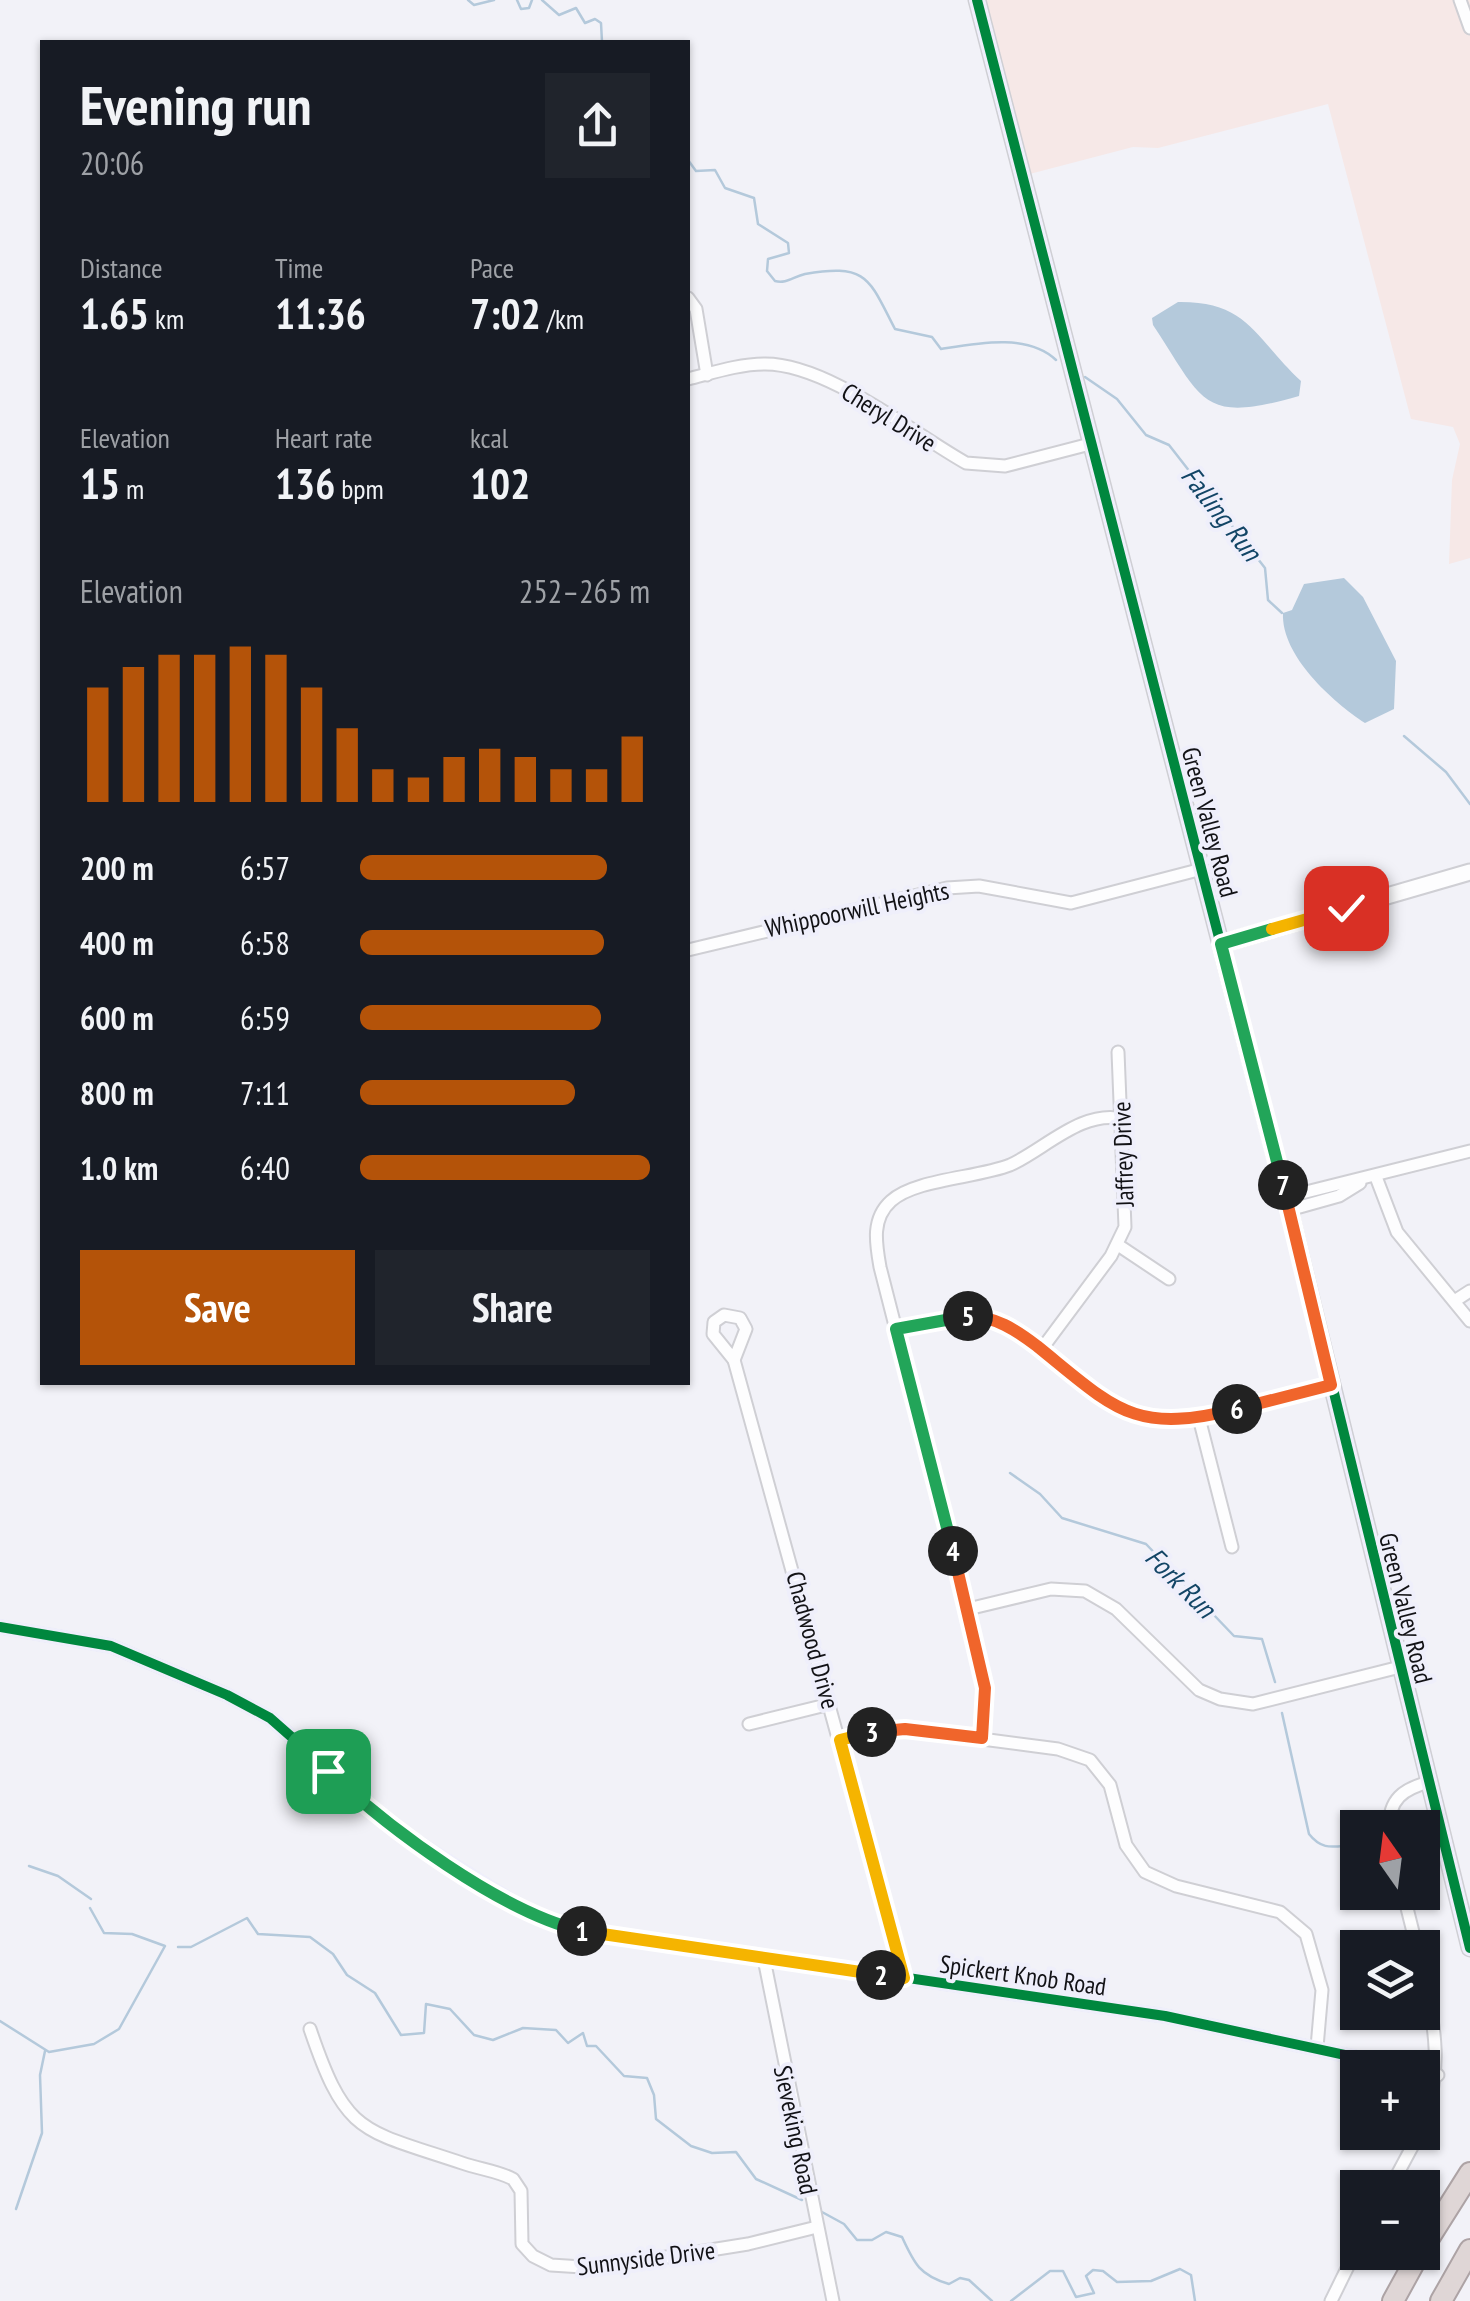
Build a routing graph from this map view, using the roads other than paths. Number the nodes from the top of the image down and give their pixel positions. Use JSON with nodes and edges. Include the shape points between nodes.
{"nodes":[{"id":1,"x":976,"y":0,"type":"edge"},
{"id":2,"x":1460,"y":0,"type":"edge"},
{"id":3,"x":1470,"y":28,"type":"edge"},
{"id":4,"x":690,"y":301,"type":"edge"},
{"id":5,"x":706,"y":375,"type":"junction"},
{"id":6,"x":690,"y":379,"type":"edge"},
{"id":7,"x":1090,"y":444,"type":"junction"},
{"id":8,"x":1202,"y":869,"type":"junction"},
{"id":9,"x":1470,"y":872,"type":"edge"},
{"id":10,"x":1221,"y":944,"type":"junction"},
{"id":11,"x":690,"y":950,"type":"edge"},
{"id":12,"x":1118,"y":1052,"type":"dead end"},
{"id":13,"x":1123,"y":1119,"type":"junction"},
{"id":14,"x":1470,"y":1151,"type":"edge"},
{"id":15,"x":1370,"y":1179,"type":"junction"},
{"id":16,"x":1288,"y":1203,"type":"junction"},
{"id":17,"x":1118,"y":1245,"type":"junction"},
{"id":18,"x":1169,"y":1280,"type":"dead end"},
{"id":19,"x":1470,"y":1290,"type":"edge"},
{"id":20,"x":1456,"y":1300,"type":"junction"},
{"id":21,"x":1470,"y":1320,"type":"edge"},
{"id":22,"x":896,"y":1329,"type":"junction"},
{"id":23,"x":1041,"y":1350,"type":"junction"},
{"id":24,"x":734,"y":1360,"type":"dead end"},
{"id":25,"x":1331,"y":1385,"type":"junction"},
{"id":26,"x":1200,"y":1418,"type":"junction"},
{"id":27,"x":1232,"y":1547,"type":"dead end"},
{"id":28,"x":968,"y":1609,"type":"junction"},
{"id":29,"x":0,"y":1627,"type":"edge"},
{"id":30,"x":1400,"y":1668,"type":"junction"},
{"id":31,"x":830,"y":1704,"type":"junction"},
{"id":32,"x":749,"y":1724,"type":"dead end"},
{"id":33,"x":982,"y":1738,"type":"junction"},
{"id":34,"x":840,"y":1740,"type":"junction"},
{"id":35,"x":1429,"y":1782,"type":"junction"},
{"id":36,"x":1390,"y":1810,"type":"edge"},
{"id":37,"x":1470,"y":1948,"type":"edge"},
{"id":38,"x":764,"y":1958,"type":"junction"},
{"id":39,"x":904,"y":1978,"type":"junction"},
{"id":40,"x":310,"y":2029,"type":"dead end"},
{"id":41,"x":1317,"y":2047,"type":"junction"},
{"id":42,"x":1340,"y":2052,"type":"edge"},
{"id":43,"x":1470,"y":2173,"type":"edge"},
{"id":44,"x":1440,"y":2222,"type":"edge"},
{"id":45,"x":817,"y":2227,"type":"junction"},
{"id":46,"x":1470,"y":2250,"type":"edge"},
{"id":47,"x":1346,"y":2270,"type":"edge"},
{"id":48,"x":1411,"y":2270,"type":"edge"},
{"id":49,"x":833,"y":2301,"type":"edge"},
{"id":50,"x":1330,"y":2301,"type":"edge"},
{"id":51,"x":1393,"y":2301,"type":"edge"},
{"id":52,"x":1442,"y":2301,"type":"edge"}],
"edges":[{"from":1,"to":7,"type":"street","name":"Green Valley Road"},
{"from":2,"to":3,"type":"street"},
{"from":4,"to":5,"type":"street"},
{"from":5,"to":6,"type":"street","name":"Cheryl Drive"},
{"from":5,"to":7,"type":"street","name":"Cheryl Drive","via":[[764,364],[820,376],[966,463],[985,467]]},
{"from":7,"to":8,"type":"street","name":"Green Valley Road"},
{"from":8,"to":10,"type":"street","name":"Green Valley Road"},
{"from":8,"to":11,"type":"street","name":"Whippoorwill Heights","via":[[1071,903],[978,886],[947,888]]},
{"from":9,"to":10,"type":"street"},
{"from":10,"to":16,"type":"street","name":"Green Valley Road"},
{"from":12,"to":13,"type":"street","name":"Jaffrey Drive"},
{"from":13,"to":17,"type":"street","name":"Jaffrey Drive","via":[[1128,1200]]},
{"from":13,"to":22,"type":"street","via":[[1084,1124],[1013,1163],[890,1201],[875,1242]]},
{"from":14,"to":15,"type":"street"},
{"from":15,"to":16,"type":"street","via":[[1339,1196]]},
{"from":15,"to":20,"type":"street","via":[[1397,1232]]},
{"from":16,"to":25,"type":"street","name":"Green Valley Road"},
{"from":17,"to":18,"type":"street"},
{"from":17,"to":23,"type":"street","name":"Jaffrey Drive"},
{"from":19,"to":20,"type":"street"},
{"from":20,"to":21,"type":"street"},
{"from":22,"to":23,"type":"street","via":[[951,1315],[980,1316],[1012,1328]]},
{"from":22,"to":28,"type":"street"},
{"from":23,"to":26,"type":"street","via":[[1124,1411],[1165,1421]]},
{"from":24,"to":31,"type":"street","name":"Chadwood Drive"},
{"from":25,"to":26,"type":"street"},
{"from":25,"to":30,"type":"street","name":"Green Valley Road"},
{"from":26,"to":27,"type":"street"},
{"from":28,"to":30,"type":"street","via":[[1051,1589],[1096,1594],[1199,1690],[1230,1701],[1252,1704]]},
{"from":28,"to":33,"type":"street","via":[[985,1688]]},
{"from":29,"to":38,"type":"street","name":"Spickert Knob Road","via":[[111,1646],[270,1718],[396,1830],[554,1923]]},
{"from":30,"to":35,"type":"street","name":"Green Valley Road"},
{"from":31,"to":32,"type":"street"},
{"from":31,"to":34,"type":"street","name":"Chadwood Drive"},
{"from":33,"to":34,"type":"street","via":[[905,1729]]},
{"from":33,"to":41,"type":"street","via":[[1058,1748],[1090,1760],[1110,1784],[1126,1844],[1146,1872],[1268,1908],[1299,1926],[1321,1979]]},
{"from":34,"to":39,"type":"street","name":"Chadwood Drive"},
{"from":35,"to":36,"type":"street","via":[[1400,1794]]},
{"from":35,"to":37,"type":"street","name":"Green Valley Road"},
{"from":38,"to":39,"type":"street","name":"Spickert Knob Road"},
{"from":38,"to":45,"type":"street","name":"Sieveking Road"},
{"from":39,"to":41,"type":"street","name":"Spickert Knob Road","via":[[1165,2016]]},
{"from":40,"to":45,"type":"street","name":"Sunnyside Drive","via":[[332,2089],[352,2118],[382,2136],[514,2180],[521,2191],[522,2244],[551,2266],[598,2268]]},
{"from":41,"to":42,"type":"street","name":"Spickert Knob Road"},
{"from":43,"to":44,"type":"highway"},
{"from":45,"to":49,"type":"street","name":"Sieveking Road"},
{"from":46,"to":52,"type":"highway"},
{"from":47,"to":50,"type":"street"},
{"from":48,"to":51,"type":"highway"}]}
